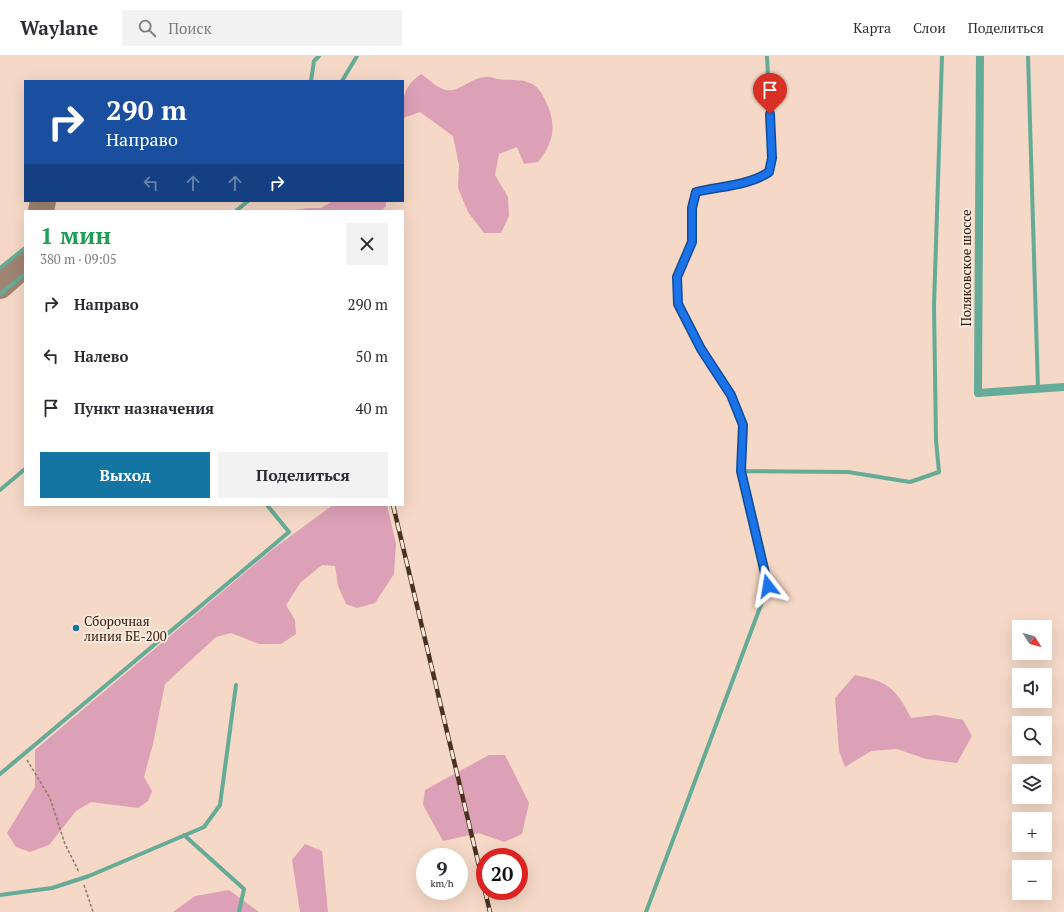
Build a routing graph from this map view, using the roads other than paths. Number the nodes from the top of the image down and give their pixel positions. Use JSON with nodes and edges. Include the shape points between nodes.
{"nodes":[{"id":1,"x":319,"y":56,"type":"edge"},
{"id":2,"x":357,"y":56,"type":"edge"},
{"id":3,"x":767,"y":56,"type":"edge"},
{"id":4,"x":942,"y":56,"type":"edge"},
{"id":5,"x":980,"y":56,"type":"edge"},
{"id":6,"x":1028,"y":56,"type":"edge"},
{"id":7,"x":311,"y":80,"type":"edge"},
{"id":8,"x":343,"y":80,"type":"edge"},
{"id":9,"x":247,"y":202,"type":"edge"},
{"id":10,"x":237,"y":210,"type":"edge"},
{"id":11,"x":24,"y":249,"type":"edge"},
{"id":12,"x":0,"y":268,"type":"edge"},
{"id":13,"x":24,"y":275,"type":"edge"},
{"id":14,"x":0,"y":294,"type":"edge"},
{"id":15,"x":1064,"y":388,"type":"edge"},
{"id":16,"x":1038,"y":389,"type":"junction"},
{"id":17,"x":24,"y":470,"type":"edge"},
{"id":18,"x":741,"y":471,"type":"junction"},
{"id":19,"x":0,"y":490,"type":"edge"},
{"id":20,"x":268,"y":506,"type":"edge"},
{"id":21,"x":236,"y":685,"type":"dead end"},
{"id":22,"x":0,"y":774,"type":"edge"},
{"id":23,"x":184,"y":835,"type":"junction"},
{"id":24,"x":0,"y":895,"type":"edge"},
{"id":25,"x":239,"y":912,"type":"edge"},
{"id":26,"x":646,"y":912,"type":"edge"}],
"edges":[{"from":1,"to":7,"type":"lane","via":[[314,61]]},
{"from":2,"to":8,"type":"lane"},
{"from":3,"to":18,"type":"lane","via":[[772,158],[769,172],[757,180],[696,192],[692,208],[692,242],[677,277],[678,304],[701,349],[731,395],[743,425]]},
{"from":4,"to":18,"type":"lane","via":[[934,306],[936,440],[939,472],[910,482],[848,472]]},
{"from":5,"to":16,"type":"street","name":"Поляковское шоссе","via":[[978,394]]},
{"from":6,"to":16,"type":"lane"},
{"from":9,"to":10,"type":"lane"},
{"from":11,"to":12,"type":"lane"},
{"from":13,"to":14,"type":"lane"},
{"from":15,"to":16,"type":"street","name":"Поляковское шоссе"},
{"from":17,"to":19,"type":"lane"},
{"from":18,"to":26,"type":"lane","via":[[768,586]]},
{"from":20,"to":22,"type":"lane","via":[[289,532]]},
{"from":21,"to":23,"type":"lane","via":[[220,805],[204,827]]},
{"from":23,"to":24,"type":"lane","via":[[52,888]]},
{"from":23,"to":25,"type":"lane","via":[[244,889]]}]}
